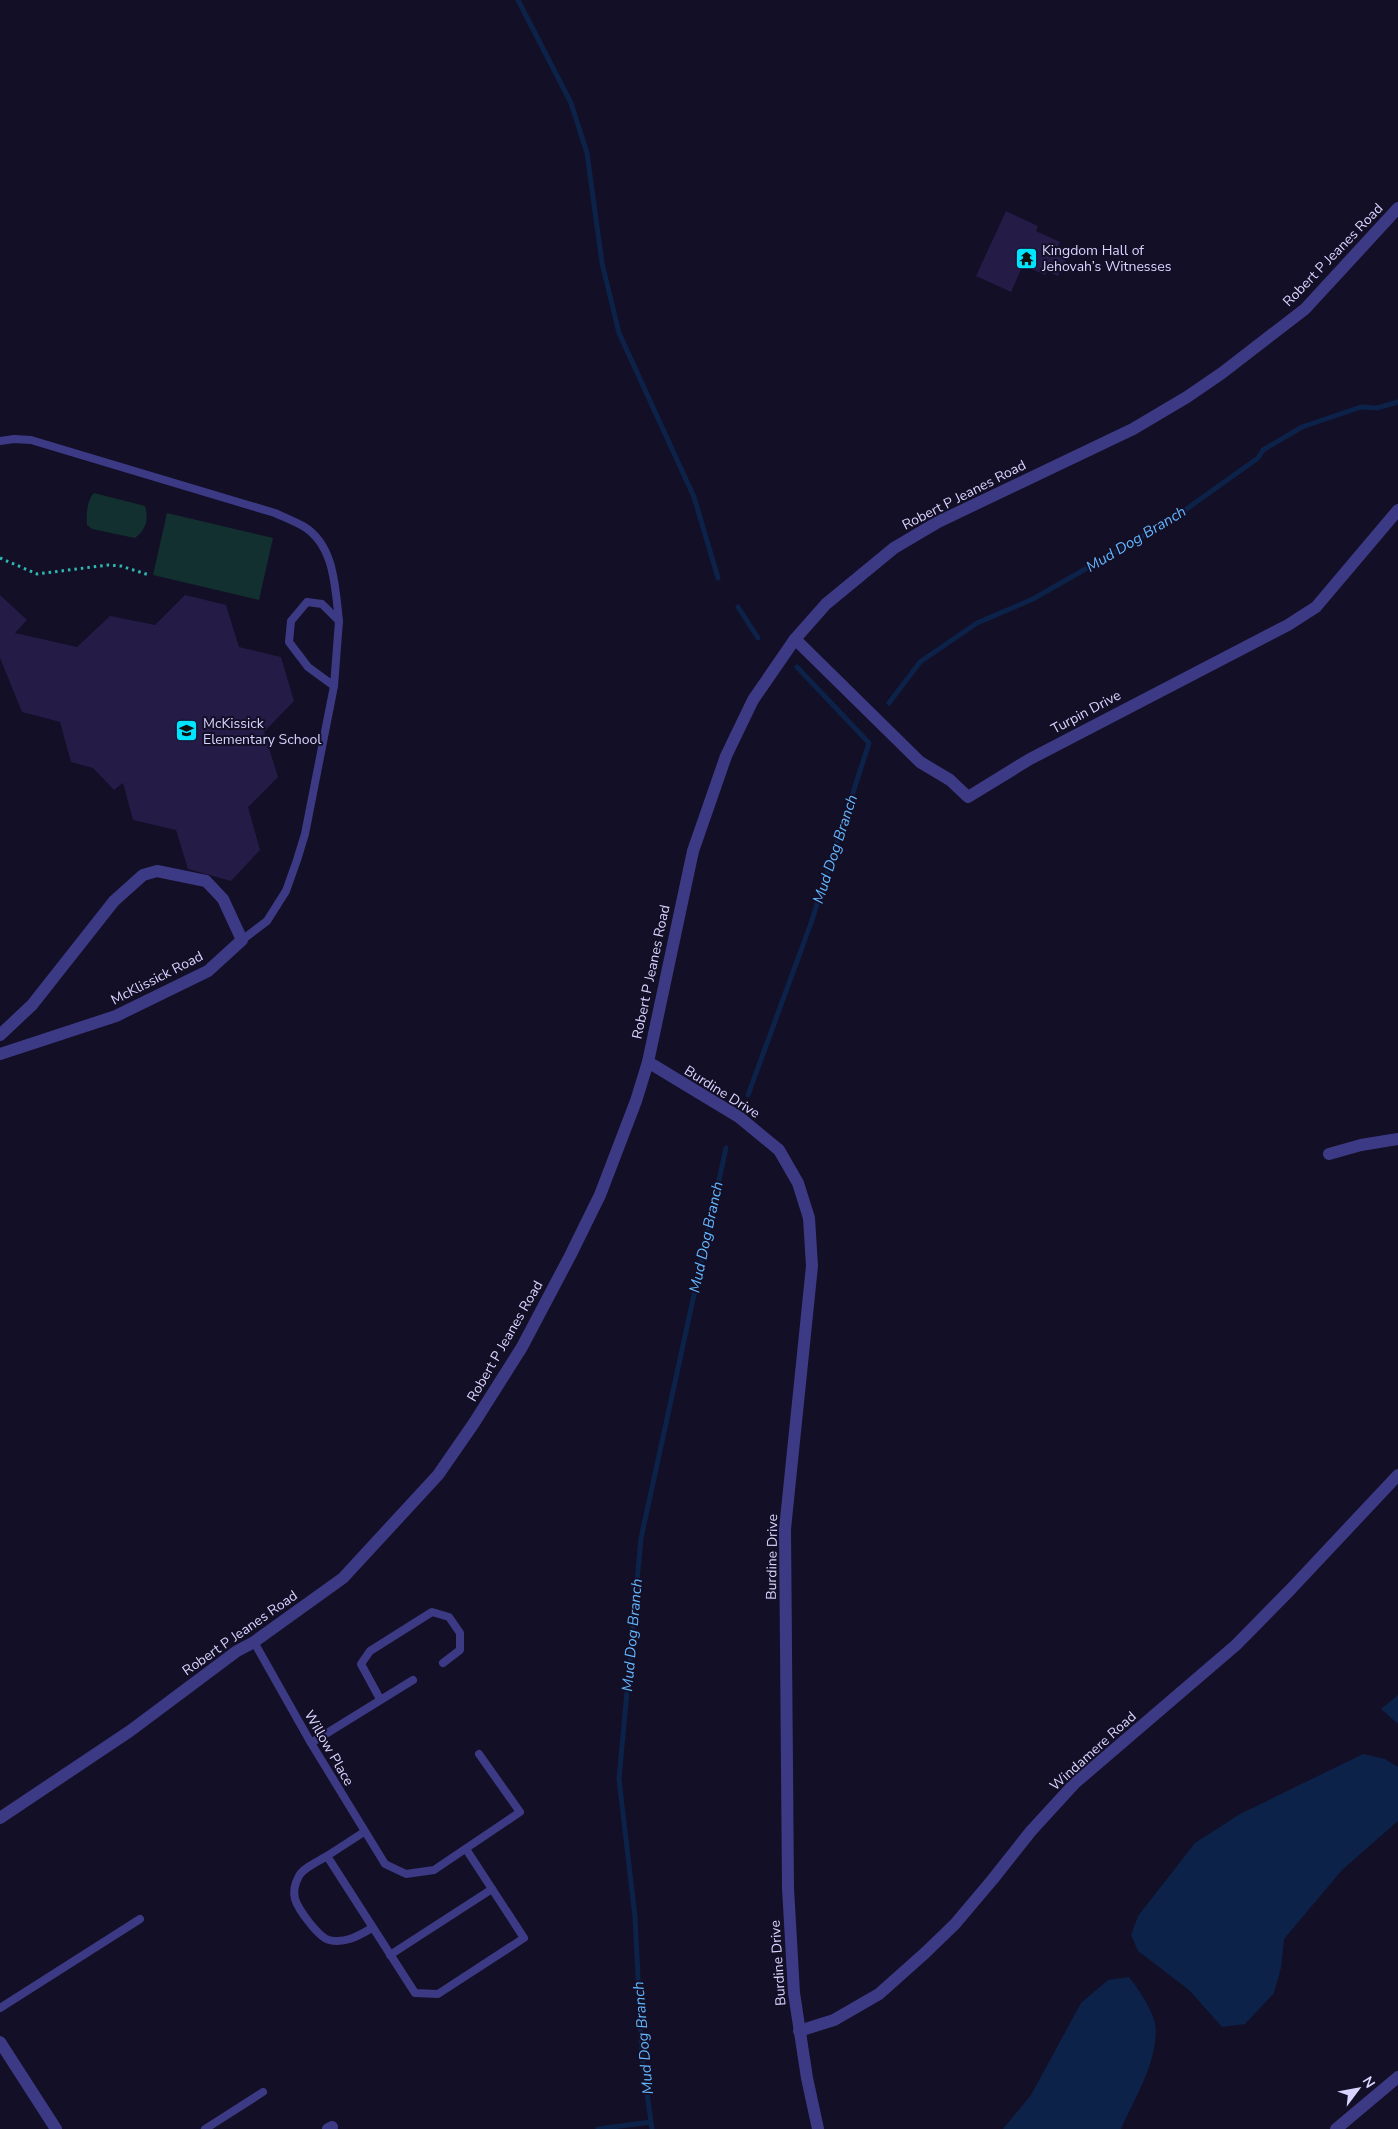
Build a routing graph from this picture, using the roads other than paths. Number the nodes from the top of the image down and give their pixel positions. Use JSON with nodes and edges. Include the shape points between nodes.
{"nodes":[{"id":1,"x":1398,"y":208,"type":"edge"},
{"id":2,"x":0,"y":442,"type":"edge"},
{"id":3,"x":1398,"y":510,"type":"edge"},
{"id":4,"x":338,"y":621,"type":"junction"},
{"id":5,"x":795,"y":639,"type":"junction"},
{"id":6,"x":334,"y":686,"type":"junction"},
{"id":7,"x":242,"y":940,"type":"junction"},
{"id":8,"x":0,"y":1036,"type":"edge"},
{"id":9,"x":0,"y":1054,"type":"edge"},
{"id":10,"x":648,"y":1062,"type":"junction"},
{"id":11,"x":1398,"y":1139,"type":"edge"},
{"id":12,"x":1329,"y":1154,"type":"dead end"},
{"id":13,"x":1398,"y":1475,"type":"edge"},
{"id":14,"x":254,"y":1642,"type":"junction"},
{"id":15,"x":443,"y":1663,"type":"dead end"},
{"id":16,"x":413,"y":1680,"type":"dead end"},
{"id":17,"x":380,"y":1699,"type":"junction"},
{"id":18,"x":311,"y":1742,"type":"junction"},
{"id":19,"x":479,"y":1754,"type":"dead end"},
{"id":20,"x":0,"y":1818,"type":"edge"},
{"id":21,"x":364,"y":1832,"type":"junction"},
{"id":22,"x":466,"y":1849,"type":"junction"},
{"id":23,"x":327,"y":1856,"type":"junction"},
{"id":24,"x":492,"y":1889,"type":"junction"},
{"id":25,"x":140,"y":1919,"type":"dead end"},
{"id":26,"x":372,"y":1928,"type":"junction"},
{"id":27,"x":390,"y":1954,"type":"junction"},
{"id":28,"x":0,"y":2008,"type":"edge"},
{"id":29,"x":799,"y":2032,"type":"junction"},
{"id":30,"x":0,"y":2042,"type":"edge"},
{"id":31,"x":1398,"y":2077,"type":"edge"},
{"id":32,"x":263,"y":2092,"type":"dead end"},
{"id":33,"x":56,"y":2129,"type":"edge"},
{"id":34,"x":205,"y":2129,"type":"edge"},
{"id":35,"x":818,"y":2129,"type":"edge"},
{"id":36,"x":1336,"y":2129,"type":"edge"}],
"edges":[{"from":1,"to":5,"type":"street","name":"Robert P Jeanes Road","via":[[1305,309],[1222,373],[1133,429],[938,522],[894,548],[826,604]]},
{"from":2,"to":4,"type":"lane","via":[[30,440],[275,513],[305,527],[320,543],[333,569]]},
{"from":3,"to":5,"type":"street","name":"Turpin Drive","via":[[1316,607],[1288,625],[1030,759],[968,796],[950,780],[920,762]]},
{"from":4,"to":6,"type":"lane"},
{"from":4,"to":6,"type":"lane","via":[[322,604],[307,602],[291,621],[289,642],[308,668]]},
{"from":5,"to":10,"type":"street","name":"Robert P Jeanes Road","via":[[753,700],[726,756],[693,851]]},
{"from":6,"to":7,"type":"lane","via":[[298,860],[286,891],[267,921]]},
{"from":7,"to":8,"type":"street","via":[[223,899],[206,881],[157,871],[143,875],[114,901],[32,1005]]},
{"from":7,"to":9,"type":"street","name":"McKlissick Road","via":[[208,971],[116,1016]]},
{"from":10,"to":14,"type":"street","name":"Robert P Jeanes Road","via":[[600,1195],[575,1248],[522,1346],[474,1423],[438,1475],[343,1578]]},
{"from":10,"to":29,"type":"street","name":"Burdine Drive","via":[[739,1118],[779,1150],[798,1183],[810,1218],[812,1266],[785,1529],[788,1888]]},
{"from":11,"to":12,"type":"street"},
{"from":13,"to":29,"type":"street","name":"Windamere Road","via":[[1236,1645],[1075,1784],[1030,1831],[955,1924],[925,1953],[879,1994],[834,2020]]},
{"from":14,"to":18,"type":"lane","name":"Willow Place"},
{"from":14,"to":20,"type":"street","name":"Robert P Jeanes Road","via":[[130,1731]]},
{"from":15,"to":17,"type":"lane","via":[[460,1650],[460,1634],[449,1617],[432,1612],[370,1651],[361,1664]]},
{"from":16,"to":17,"type":"lane"},
{"from":17,"to":18,"type":"lane"},
{"from":18,"to":21,"type":"lane","name":"Willow Place"},
{"from":19,"to":22,"type":"lane","via":[[520,1812]]},
{"from":21,"to":22,"type":"lane","name":"Willow Place","via":[[385,1864],[406,1874],[434,1870]]},
{"from":21,"to":23,"type":"lane"},
{"from":22,"to":24,"type":"lane"},
{"from":23,"to":26,"type":"lane"},
{"from":23,"to":26,"type":"lane","via":[[300,1874],[294,1886],[295,1899],[301,1910],[326,1940],[358,1937]]},
{"from":24,"to":27,"type":"lane"},
{"from":24,"to":27,"type":"lane","via":[[524,1938],[446,1989],[438,1994],[415,1993]]},
{"from":25,"to":28,"type":"lane"},
{"from":26,"to":27,"type":"lane"},
{"from":29,"to":35,"type":"street","name":"Burdine Drive"},
{"from":30,"to":33,"type":"street"},
{"from":31,"to":36,"type":"street"},
{"from":32,"to":34,"type":"lane"}]}
